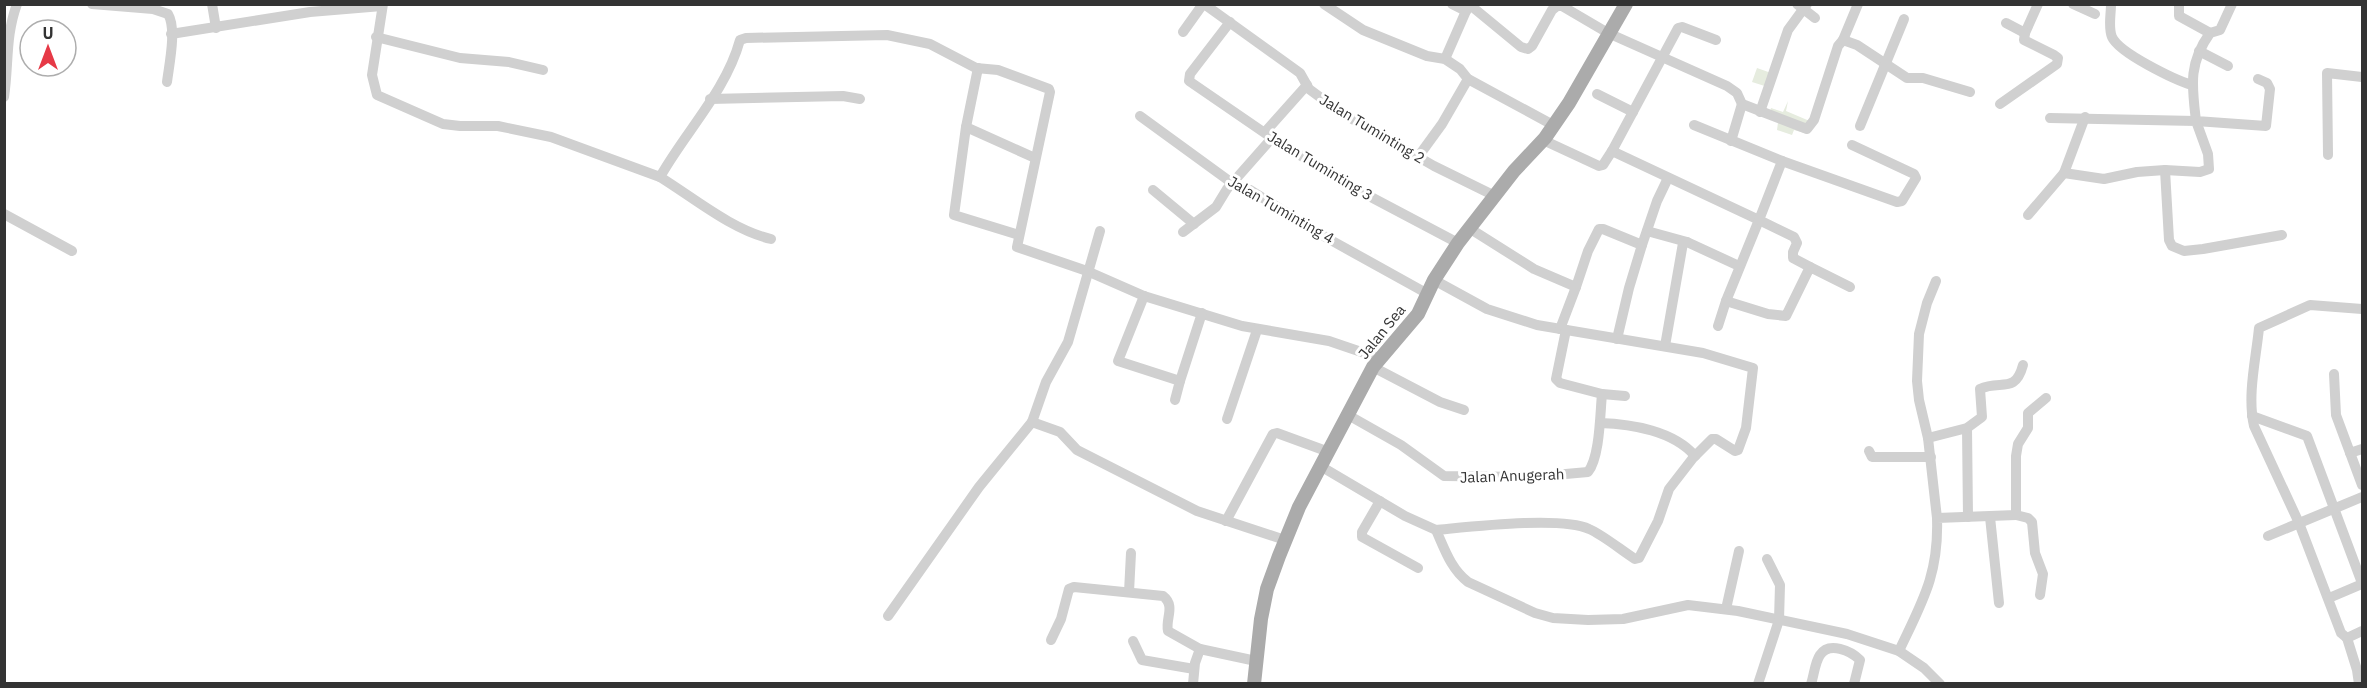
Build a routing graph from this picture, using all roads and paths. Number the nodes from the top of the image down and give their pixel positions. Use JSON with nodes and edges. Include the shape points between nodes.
{"nodes":[{"id":1,"x":17,"y":4,"type":"edge"},
{"id":2,"x":92,"y":4,"type":"edge"},
{"id":3,"x":212,"y":4,"type":"edge"},
{"id":4,"x":1203,"y":4,"type":"edge"},
{"id":5,"x":1324,"y":4,"type":"edge"},
{"id":6,"x":1452,"y":4,"type":"edge"},
{"id":7,"x":1626,"y":4,"type":"edge"},
{"id":8,"x":1858,"y":4,"type":"edge"},
{"id":9,"x":2038,"y":4,"type":"edge"},
{"id":10,"x":2073,"y":4,"type":"edge"},
{"id":11,"x":2111,"y":4,"type":"edge"},
{"id":12,"x":2179,"y":4,"type":"edge"},
{"id":13,"x":2232,"y":4,"type":"edge"},
{"id":14,"x":383,"y":5,"type":"edge"},
{"id":15,"x":1802,"y":6,"type":"edge"},
{"id":16,"x":1466,"y":11,"type":"junction"},
{"id":17,"x":2095,"y":14,"type":"dead end"},
{"id":18,"x":1815,"y":18,"type":"dead end"},
{"id":19,"x":1904,"y":19,"type":"dead end"},
{"id":20,"x":1230,"y":22,"type":"junction"},
{"id":21,"x":2006,"y":23,"type":"dead end"},
{"id":22,"x":216,"y":28,"type":"junction"},
{"id":23,"x":1183,"y":32,"type":"dead end"},
{"id":24,"x":1608,"y":33,"type":"junction"},
{"id":25,"x":2025,"y":33,"type":"junction"},
{"id":26,"x":2210,"y":33,"type":"junction"},
{"id":27,"x":171,"y":34,"type":"junction"},
{"id":28,"x":376,"y":37,"type":"junction"},
{"id":29,"x":1716,"y":40,"type":"dead end"},
{"id":30,"x":1843,"y":40,"type":"junction"},
{"id":31,"x":2199,"y":51,"type":"junction"},
{"id":32,"x":1662,"y":56,"type":"junction"},
{"id":33,"x":1445,"y":59,"type":"junction"},
{"id":34,"x":1887,"y":64,"type":"junction"},
{"id":35,"x":2228,"y":66,"type":"dead end"},
{"id":36,"x":978,"y":68,"type":"junction"},
{"id":37,"x":543,"y":70,"type":"dead end"},
{"id":38,"x":2362,"y":77,"type":"edge"},
{"id":39,"x":1468,"y":79,"type":"junction"},
{"id":40,"x":2258,"y":79,"type":"dead end"},
{"id":41,"x":167,"y":82,"type":"dead end"},
{"id":42,"x":1307,"y":85,"type":"junction"},
{"id":43,"x":2192,"y":85,"type":"junction"},
{"id":44,"x":1970,"y":92,"type":"dead end"},
{"id":45,"x":1597,"y":94,"type":"dead end"},
{"id":46,"x":4,"y":97,"type":"edge"},
{"id":47,"x":710,"y":99,"type":"junction"},
{"id":48,"x":860,"y":99,"type":"dead end"},
{"id":49,"x":1742,"y":104,"type":"junction"},
{"id":50,"x":2000,"y":104,"type":"dead end"},
{"id":51,"x":1633,"y":112,"type":"junction"},
{"id":52,"x":1760,"y":112,"type":"junction"},
{"id":53,"x":1140,"y":116,"type":"dead end"},
{"id":54,"x":2085,"y":117,"type":"junction"},
{"id":55,"x":2050,"y":118,"type":"dead end"},
{"id":56,"x":2196,"y":121,"type":"junction"},
{"id":57,"x":1553,"y":125,"type":"junction"},
{"id":58,"x":1694,"y":125,"type":"dead end"},
{"id":59,"x":1860,"y":126,"type":"dead end"},
{"id":60,"x":966,"y":128,"type":"junction"},
{"id":61,"x":1268,"y":135,"type":"junction"},
{"id":62,"x":1543,"y":140,"type":"junction"},
{"id":63,"x":1731,"y":141,"type":"junction"},
{"id":64,"x":1852,"y":145,"type":"dead end"},
{"id":65,"x":1612,"y":151,"type":"junction"},
{"id":66,"x":2328,"y":155,"type":"dead end"},
{"id":67,"x":1418,"y":157,"type":"junction"},
{"id":68,"x":1035,"y":158,"type":"junction"},
{"id":69,"x":1782,"y":161,"type":"junction"},
{"id":70,"x":2165,"y":170,"type":"junction"},
{"id":71,"x":2064,"y":173,"type":"junction"},
{"id":72,"x":660,"y":177,"type":"junction"},
{"id":73,"x":1668,"y":178,"type":"junction"},
{"id":74,"x":1232,"y":183,"type":"junction"},
{"id":75,"x":1153,"y":190,"type":"dead end"},
{"id":76,"x":1495,"y":196,"type":"junction"},
{"id":77,"x":4,"y":214,"type":"edge"},
{"id":78,"x":2028,"y":215,"type":"dead end"},
{"id":79,"x":1759,"y":220,"type":"junction"},
{"id":80,"x":1194,"y":224,"type":"junction"},
{"id":81,"x":1469,"y":228,"type":"junction"},
{"id":82,"x":1100,"y":231,"type":"dead end"},
{"id":83,"x":1647,"y":231,"type":"junction"},
{"id":84,"x":1184,"y":232,"type":"dead end"},
{"id":85,"x":1019,"y":235,"type":"junction"},
{"id":86,"x":2282,"y":235,"type":"dead end"},
{"id":87,"x":771,"y":239,"type":"dead end"},
{"id":88,"x":1687,"y":242,"type":"junction"},
{"id":89,"x":1458,"y":243,"type":"junction"},
{"id":90,"x":1642,"y":245,"type":"junction"},
{"id":91,"x":72,"y":251,"type":"dead end"},
{"id":92,"x":1739,"y":266,"type":"junction"},
{"id":93,"x":1809,"y":267,"type":"junction"},
{"id":94,"x":1087,"y":271,"type":"junction"},
{"id":95,"x":1434,"y":280,"type":"junction"},
{"id":96,"x":1936,"y":281,"type":"dead end"},
{"id":97,"x":1576,"y":287,"type":"junction"},
{"id":98,"x":1850,"y":287,"type":"dead end"},
{"id":99,"x":1428,"y":294,"type":"junction"},
{"id":100,"x":1144,"y":296,"type":"junction"},
{"id":101,"x":1726,"y":301,"type":"junction"},
{"id":102,"x":2362,"y":309,"type":"edge"},
{"id":103,"x":1202,"y":313,"type":"junction"},
{"id":104,"x":1718,"y":326,"type":"dead end"},
{"id":105,"x":1257,"y":330,"type":"junction"},
{"id":106,"x":1563,"y":330,"type":"junction"},
{"id":107,"x":1617,"y":339,"type":"junction"},
{"id":108,"x":1665,"y":346,"type":"junction"},
{"id":109,"x":1376,"y":363,"type":"junction"},
{"id":110,"x":2023,"y":365,"type":"dead end"},
{"id":111,"x":2334,"y":374,"type":"dead end"},
{"id":112,"x":1180,"y":381,"type":"junction"},
{"id":113,"x":1602,"y":394,"type":"junction"},
{"id":114,"x":1625,"y":396,"type":"dead end"},
{"id":115,"x":2046,"y":398,"type":"dead end"},
{"id":116,"x":1175,"y":400,"type":"dead end"},
{"id":117,"x":1464,"y":410,"type":"dead end"},
{"id":118,"x":1348,"y":415,"type":"junction"},
{"id":119,"x":2252,"y":416,"type":"junction"},
{"id":120,"x":1227,"y":419,"type":"dead end"},
{"id":121,"x":1032,"y":422,"type":"junction"},
{"id":122,"x":1600,"y":423,"type":"junction"},
{"id":123,"x":1967,"y":428,"type":"junction"},
{"id":124,"x":1928,"y":438,"type":"junction"},
{"id":125,"x":2362,"y":449,"type":"edge"},
{"id":126,"x":1869,"y":451,"type":"dead end"},
{"id":127,"x":1329,"y":452,"type":"junction"},
{"id":128,"x":2350,"y":453,"type":"junction"},
{"id":129,"x":1695,"y":456,"type":"junction"},
{"id":130,"x":1930,"y":457,"type":"junction"},
{"id":131,"x":1322,"y":467,"type":"junction"},
{"id":132,"x":2362,"y":484,"type":"edge"},
{"id":133,"x":2362,"y":497,"type":"edge"},
{"id":134,"x":1380,"y":501,"type":"junction"},
{"id":135,"x":2334,"y":508,"type":"junction"},
{"id":136,"x":2016,"y":514,"type":"junction"},
{"id":137,"x":1968,"y":516,"type":"junction"},
{"id":138,"x":1990,"y":517,"type":"junction"},
{"id":139,"x":1937,"y":518,"type":"junction"},
{"id":140,"x":1226,"y":521,"type":"junction"},
{"id":141,"x":2299,"y":523,"type":"junction"},
{"id":142,"x":1436,"y":530,"type":"junction"},
{"id":143,"x":2268,"y":536,"type":"dead end"},
{"id":144,"x":1285,"y":540,"type":"junction"},
{"id":145,"x":1739,"y":551,"type":"dead end"},
{"id":146,"x":1131,"y":553,"type":"dead end"},
{"id":147,"x":1767,"y":559,"type":"dead end"},
{"id":148,"x":1418,"y":568,"type":"dead end"},
{"id":149,"x":2362,"y":584,"type":"edge"},
{"id":150,"x":1129,"y":592,"type":"junction"},
{"id":151,"x":2040,"y":595,"type":"dead end"},
{"id":152,"x":2329,"y":598,"type":"junction"},
{"id":153,"x":1999,"y":603,"type":"dead end"},
{"id":154,"x":1726,"y":609,"type":"junction"},
{"id":155,"x":888,"y":616,"type":"dead end"},
{"id":156,"x":1779,"y":620,"type":"junction"},
{"id":157,"x":2362,"y":631,"type":"edge"},
{"id":158,"x":1851,"y":635,"type":"junction"},
{"id":159,"x":2347,"y":638,"type":"junction"},
{"id":160,"x":1051,"y":640,"type":"dead end"},
{"id":161,"x":1133,"y":641,"type":"dead end"},
{"id":162,"x":1200,"y":650,"type":"junction"},
{"id":163,"x":1844,"y":650,"type":"junction"},
{"id":164,"x":1899,"y":651,"type":"junction"},
{"id":165,"x":1256,"y":661,"type":"junction"},
{"id":166,"x":1194,"y":669,"type":"junction"},
{"id":167,"x":2360,"y":678,"type":"edge"},
{"id":168,"x":1193,"y":684,"type":"edge"},
{"id":169,"x":1254,"y":684,"type":"edge"},
{"id":170,"x":1758,"y":684,"type":"edge"},
{"id":171,"x":1811,"y":684,"type":"edge"},
{"id":172,"x":1854,"y":684,"type":"edge"},
{"id":173,"x":1940,"y":684,"type":"edge"}],
"edges":[{"from":1,"to":46,"type":"street","via":[[6,50]]},
{"from":2,"to":27,"type":"street","via":[[162,11],[171,19]]},
{"from":3,"to":22,"type":"street"},
{"from":4,"to":20,"type":"street","name":"Jalan Tuminting 2"},
{"from":4,"to":23,"type":"street"},
{"from":5,"to":33,"type":"street","via":[[1363,30],[1427,56]]},
{"from":6,"to":16,"type":"street"},
{"from":7,"to":24,"type":"main road","name":"Jalan Sea"},
{"from":8,"to":30,"type":"street"},
{"from":9,"to":25,"type":"street"},
{"from":10,"to":17,"type":"street"},
{"from":11,"to":43,"type":"street","via":[[2111,34],[2118,45]]},
{"from":12,"to":26,"type":"street","via":[[2179,16]]},
{"from":13,"to":26,"type":"street","via":[[2220,30]]},
{"from":14,"to":22,"type":"street","via":[[279,16]]},
{"from":14,"to":28,"type":"street"},
{"from":15,"to":18,"type":"street"},
{"from":15,"to":52,"type":"street","via":[[1788,30]]},
{"from":16,"to":24,"type":"street","via":[[1470,4],[1525,49],[1532,46],[1557,6],[1573,11]]},
{"from":16,"to":33,"type":"street"},
{"from":19,"to":34,"type":"street"},
{"from":20,"to":42,"type":"street","name":"Jalan Tuminting 2","via":[[1300,73]]},
{"from":20,"to":61,"type":"street","name":"Jalan Tuminting 3","via":[[1188,80]]},
{"from":21,"to":25,"type":"street"},
{"from":22,"to":27,"type":"street"},
{"from":24,"to":32,"type":"street"},
{"from":24,"to":57,"type":"main road","name":"Jalan Sea"},
{"from":25,"to":50,"type":"street","via":[[2026,42],[2056,56],[2057,64]]},
{"from":26,"to":31,"type":"street"},
{"from":27,"to":41,"type":"street"},
{"from":28,"to":37,"type":"street","via":[[460,58],[509,62]]},
{"from":28,"to":72,"type":"street","via":[[374,87],[377,95],[388,101],[451,125],[498,126],[551,137]]},
{"from":29,"to":32,"type":"street","via":[[1680,27]]},
{"from":30,"to":34,"type":"street"},
{"from":30,"to":52,"type":"street","via":[[1810,128]]},
{"from":31,"to":35,"type":"street"},
{"from":31,"to":43,"type":"street","via":[[2192,69]]},
{"from":32,"to":49,"type":"street","via":[[1735,91]]},
{"from":32,"to":51,"type":"street"},
{"from":33,"to":39,"type":"street"},
{"from":34,"to":44,"type":"street","via":[[1907,78],[1923,78]]},
{"from":34,"to":59,"type":"street"},
{"from":36,"to":47,"type":"street","via":[[930,44],[888,35],[746,38],[740,40],[725,79]]},
{"from":36,"to":60,"type":"street"},
{"from":36,"to":68,"type":"street","via":[[998,70],[1049,89]]},
{"from":38,"to":66,"type":"street","via":[[2327,73]]},
{"from":39,"to":57,"type":"street"},
{"from":39,"to":67,"type":"street"},
{"from":40,"to":56,"type":"street","via":[[2270,89],[2266,126]]},
{"from":42,"to":61,"type":"street"},
{"from":42,"to":67,"type":"street","name":"Jalan Tuminting 2","via":[[1345,116]]},
{"from":43,"to":56,"type":"street"},
{"from":45,"to":51,"type":"street"},
{"from":47,"to":48,"type":"street"},
{"from":47,"to":72,"type":"street"},
{"from":49,"to":52,"type":"street"},
{"from":49,"to":63,"type":"street"},
{"from":51,"to":65,"type":"street"},
{"from":53,"to":74,"type":"street","name":"Jalan Tuminting 4"},
{"from":54,"to":55,"type":"street"},
{"from":54,"to":56,"type":"street"},
{"from":54,"to":71,"type":"street"},
{"from":56,"to":70,"type":"street","via":[[2210,169]]},
{"from":57,"to":62,"type":"main road","name":"Jalan Sea"},
{"from":58,"to":63,"type":"street"},
{"from":60,"to":68,"type":"street"},
{"from":60,"to":85,"type":"street","via":[[954,215]]},
{"from":61,"to":74,"type":"street"},
{"from":61,"to":89,"type":"street","name":"Jalan Tuminting 3","via":[[1360,191]]},
{"from":62,"to":65,"type":"street","via":[[1599,166],[1604,165]]},
{"from":62,"to":76,"type":"main road","name":"Jalan Sea"},
{"from":63,"to":69,"type":"street"},
{"from":64,"to":69,"type":"street","via":[[1914,174],[1916,178],[1902,201]]},
{"from":65,"to":73,"type":"street"},
{"from":67,"to":76,"type":"street","name":"Jalan Tuminting 2"},
{"from":68,"to":85,"type":"street"},
{"from":69,"to":79,"type":"street"},
{"from":70,"to":71,"type":"street","via":[[2104,179]]},
{"from":70,"to":86,"type":"street","via":[[2172,246],[2184,251]]},
{"from":71,"to":78,"type":"street"},
{"from":72,"to":87,"type":"street","via":[[736,225]]},
{"from":73,"to":79,"type":"street"},
{"from":73,"to":83,"type":"street"},
{"from":74,"to":80,"type":"street","via":[[1216,207]]},
{"from":74,"to":99,"type":"street","name":"Jalan Tuminting 4"},
{"from":75,"to":80,"type":"street"},
{"from":76,"to":81,"type":"main road","name":"Jalan Sea"},
{"from":77,"to":91,"type":"street"},
{"from":79,"to":92,"type":"street"},
{"from":79,"to":93,"type":"street","via":[[1794,237],[1797,243],[1793,258]]},
{"from":80,"to":84,"type":"street"},
{"from":81,"to":89,"type":"main road","name":"Jalan Sea"},
{"from":81,"to":97,"type":"street","via":[[1526,265]]},
{"from":82,"to":94,"type":"street"},
{"from":83,"to":88,"type":"street"},
{"from":83,"to":90,"type":"street"},
{"from":85,"to":94,"type":"street","via":[[1017,248]]},
{"from":88,"to":92,"type":"street"},
{"from":88,"to":108,"type":"street","via":[[1683,245]]},
{"from":89,"to":95,"type":"main road","name":"Jalan Sea"},
{"from":90,"to":97,"type":"street","via":[[1599,229]]},
{"from":90,"to":107,"type":"street"},
{"from":92,"to":101,"type":"street"},
{"from":93,"to":98,"type":"street"},
{"from":93,"to":101,"type":"street","via":[[1786,316]]},
{"from":94,"to":100,"type":"street"},
{"from":94,"to":121,"type":"street","via":[[1068,342],[1046,382]]},
{"from":95,"to":99,"type":"main road","name":"Jalan Sea"},
{"from":95,"to":106,"type":"street","via":[[1487,309]]},
{"from":96,"to":124,"type":"street","via":[[1919,334],[1918,392]]},
{"from":97,"to":106,"type":"street"},
{"from":99,"to":109,"type":"main road","name":"Jalan Sea","via":[[1407,328]]},
{"from":100,"to":103,"type":"street"},
{"from":100,"to":112,"type":"street","via":[[1118,360]]},
{"from":101,"to":104,"type":"street"},
{"from":102,"to":119,"type":"street","via":[[2310,305],[2259,328]]},
{"from":103,"to":105,"type":"street"},
{"from":103,"to":112,"type":"street"},
{"from":105,"to":109,"type":"street","via":[[1329,341]]},
{"from":105,"to":120,"type":"street"},
{"from":106,"to":107,"type":"street"},
{"from":106,"to":113,"type":"street","via":[[1556,379]]},
{"from":107,"to":108,"type":"street"},
{"from":108,"to":129,"type":"street","via":[[1753,368],[1746,428],[1738,450],[1712,439]]},
{"from":109,"to":117,"type":"street","via":[[1440,402]]},
{"from":109,"to":118,"type":"main road","name":"Jalan Sea"},
{"from":110,"to":123,"type":"street","via":[[2015,382],[1980,389],[1982,417]]},
{"from":111,"to":128,"type":"street","via":[[2336,415]]},
{"from":112,"to":116,"type":"street"},
{"from":113,"to":114,"type":"street"},
{"from":113,"to":122,"type":"street","name":"Jalan Anugerah"},
{"from":115,"to":136,"type":"street","via":[[2028,413],[2028,428],[2018,444]]},
{"from":118,"to":122,"type":"street","name":"Jalan Anugerah","via":[[1452,478],[1588,472]]},
{"from":118,"to":127,"type":"main road","name":"Jalan Sea"},
{"from":119,"to":135,"type":"street","via":[[2307,436]]},
{"from":119,"to":141,"type":"street"},
{"from":121,"to":140,"type":"street","via":[[1060,432],[1077,450],[1106,466]]},
{"from":121,"to":155,"type":"street","via":[[979,488]]},
{"from":122,"to":129,"type":"street","via":[[1647,429],[1683,444]]},
{"from":123,"to":124,"type":"street"},
{"from":123,"to":137,"type":"street"},
{"from":124,"to":130,"type":"street"},
{"from":125,"to":128,"type":"street"},
{"from":126,"to":130,"type":"street","via":[[1872,457],[1880,459]]},
{"from":127,"to":131,"type":"main road","name":"Jalan Sea"},
{"from":127,"to":140,"type":"street","via":[[1273,434]]},
{"from":128,"to":132,"type":"street"},
{"from":129,"to":142,"type":"street","via":[[1669,489],[1658,521],[1637,559],[1579,525]]},
{"from":130,"to":139,"type":"street"},
{"from":131,"to":134,"type":"street"},
{"from":131,"to":144,"type":"main road","name":"Jalan Sea"},
{"from":133,"to":135,"type":"street"},
{"from":134,"to":142,"type":"street"},
{"from":134,"to":148,"type":"street","via":[[1362,537]]},
{"from":135,"to":141,"type":"street"},
{"from":135,"to":149,"type":"street"},
{"from":136,"to":138,"type":"street"},
{"from":136,"to":151,"type":"street","via":[[2032,522],[2035,553],[2043,574]]},
{"from":137,"to":138,"type":"street"},
{"from":137,"to":139,"type":"street"},
{"from":138,"to":153,"type":"street"},
{"from":139,"to":164,"type":"street","via":[[1938,547],[1932,578]]},
{"from":140,"to":144,"type":"street"},
{"from":141,"to":143,"type":"street"},
{"from":141,"to":152,"type":"street"},
{"from":142,"to":154,"type":"street","via":[[1453,567],[1468,582],[1553,618],[1623,619],[1688,605]]},
{"from":144,"to":165,"type":"main road","name":"Jalan Sea","via":[[1267,589]]},
{"from":145,"to":154,"type":"street"},
{"from":146,"to":150,"type":"street"},
{"from":147,"to":156,"type":"street","via":[[1780,585]]},
{"from":149,"to":152,"type":"street"},
{"from":150,"to":160,"type":"street","via":[[1069,589]]},
{"from":150,"to":162,"type":"street","via":[[1167,598],[1171,612],[1168,631]]},
{"from":152,"to":159,"type":"street","via":[[2341,633]]},
{"from":154,"to":156,"type":"street"},
{"from":156,"to":158,"type":"street"},
{"from":156,"to":170,"type":"street"},
{"from":157,"to":159,"type":"street"},
{"from":158,"to":163,"type":"street"},
{"from":158,"to":164,"type":"street"},
{"from":159,"to":167,"type":"street"},
{"from":161,"to":166,"type":"street","via":[[1142,660]]},
{"from":162,"to":165,"type":"street"},
{"from":162,"to":166,"type":"street"},
{"from":163,"to":171,"type":"street","via":[[1826,650],[1820,655]]},
{"from":163,"to":172,"type":"street","via":[[1860,660]]},
{"from":164,"to":173,"type":"street"},
{"from":165,"to":169,"type":"main road","name":"Jalan Sea"},
{"from":166,"to":168,"type":"street"}]}
